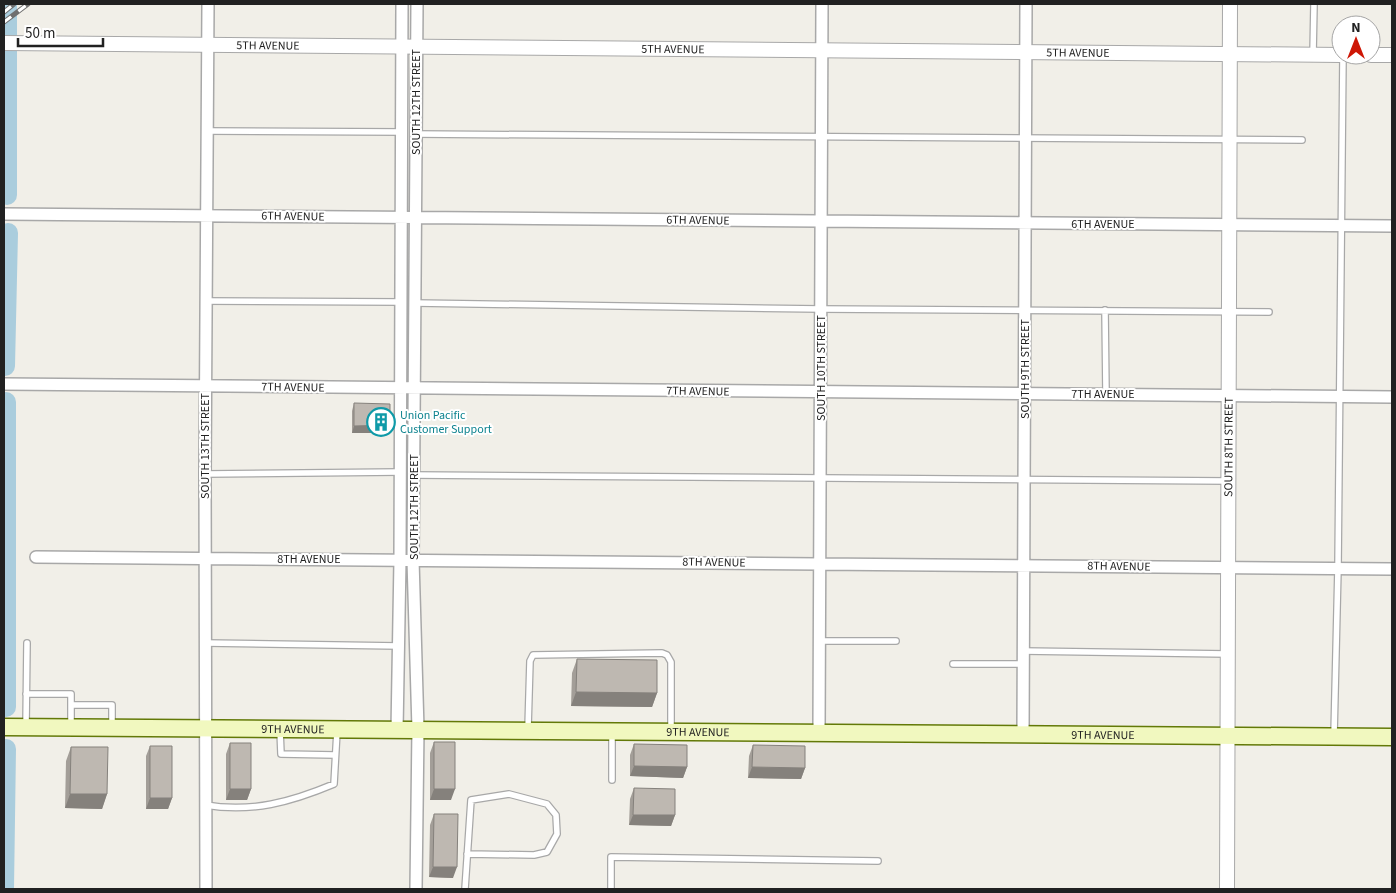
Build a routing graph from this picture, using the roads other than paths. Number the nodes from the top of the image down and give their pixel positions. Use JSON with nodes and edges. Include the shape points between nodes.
{"nodes":[{"id":1,"x":208,"y":4,"type":"edge"},
{"id":2,"x":402,"y":4,"type":"edge"},
{"id":3,"x":417,"y":4,"type":"edge"},
{"id":4,"x":822,"y":4,"type":"edge"},
{"id":5,"x":1026,"y":4,"type":"edge"},
{"id":6,"x":1230,"y":4,"type":"edge"},
{"id":7,"x":1314,"y":4,"type":"edge"},
{"id":8,"x":4,"y":43,"type":"edge"},
{"id":9,"x":208,"y":44,"type":"junction"},
{"id":10,"x":402,"y":45,"type":"junction"},
{"id":11,"x":416,"y":45,"type":"junction"},
{"id":12,"x":822,"y":50,"type":"junction"},
{"id":13,"x":1026,"y":52,"type":"junction"},
{"id":14,"x":1230,"y":54,"type":"junction"},
{"id":15,"x":1314,"y":54,"type":"junction"},
{"id":16,"x":1331,"y":55,"type":"edge"},
{"id":17,"x":1342,"y":65,"type":"edge"},
{"id":18,"x":208,"y":131,"type":"junction"},
{"id":19,"x":403,"y":132,"type":"junction"},
{"id":20,"x":416,"y":134,"type":"junction"},
{"id":21,"x":822,"y":137,"type":"junction"},
{"id":22,"x":1026,"y":139,"type":"junction"},
{"id":23,"x":1230,"y":140,"type":"junction"},
{"id":24,"x":1302,"y":140,"type":"dead end"},
{"id":25,"x":4,"y":214,"type":"edge"},
{"id":26,"x":208,"y":215,"type":"junction"},
{"id":27,"x":401,"y":217,"type":"junction"},
{"id":28,"x":415,"y":218,"type":"junction"},
{"id":29,"x":821,"y":221,"type":"junction"},
{"id":30,"x":1026,"y":223,"type":"junction"},
{"id":31,"x":1230,"y":224,"type":"junction"},
{"id":32,"x":1342,"y":226,"type":"junction"},
{"id":33,"x":1392,"y":226,"type":"edge"},
{"id":34,"x":206,"y":301,"type":"junction"},
{"id":35,"x":400,"y":302,"type":"junction"},
{"id":36,"x":415,"y":303,"type":"junction"},
{"id":37,"x":821,"y":309,"type":"junction"},
{"id":38,"x":1025,"y":310,"type":"junction"},
{"id":39,"x":1105,"y":310,"type":"junction"},
{"id":40,"x":1230,"y":310,"type":"junction"},
{"id":41,"x":1269,"y":312,"type":"dead end"},
{"id":42,"x":4,"y":384,"type":"edge"},
{"id":43,"x":205,"y":386,"type":"junction"},
{"id":44,"x":400,"y":388,"type":"junction"},
{"id":45,"x":414,"y":388,"type":"junction"},
{"id":46,"x":821,"y":392,"type":"junction"},
{"id":47,"x":1025,"y":394,"type":"junction"},
{"id":48,"x":1106,"y":394,"type":"junction"},
{"id":49,"x":1229,"y":396,"type":"junction"},
{"id":50,"x":1339,"y":397,"type":"junction"},
{"id":51,"x":1392,"y":397,"type":"edge"},
{"id":52,"x":400,"y":472,"type":"junction"},
{"id":53,"x":205,"y":474,"type":"junction"},
{"id":54,"x":414,"y":475,"type":"junction"},
{"id":55,"x":820,"y":478,"type":"junction"},
{"id":56,"x":1024,"y":481,"type":"junction"},
{"id":57,"x":1228,"y":481,"type":"junction"},
{"id":58,"x":36,"y":557,"type":"dead end"},
{"id":59,"x":206,"y":559,"type":"junction"},
{"id":60,"x":400,"y":560,"type":"junction"},
{"id":61,"x":413,"y":560,"type":"junction"},
{"id":62,"x":820,"y":564,"type":"junction"},
{"id":63,"x":1024,"y":565,"type":"junction"},
{"id":64,"x":1228,"y":567,"type":"junction"},
{"id":65,"x":1338,"y":568,"type":"junction"},
{"id":66,"x":1392,"y":569,"type":"edge"},
{"id":67,"x":819,"y":641,"type":"junction"},
{"id":68,"x":896,"y":641,"type":"dead end"},
{"id":69,"x":27,"y":643,"type":"dead end"},
{"id":70,"x":206,"y":643,"type":"junction"},
{"id":71,"x":399,"y":646,"type":"junction"},
{"id":72,"x":1023,"y":651,"type":"junction"},
{"id":73,"x":1228,"y":654,"type":"junction"},
{"id":74,"x":953,"y":664,"type":"dead end"},
{"id":75,"x":1023,"y":664,"type":"junction"},
{"id":76,"x":26,"y":694,"type":"junction"},
{"id":77,"x":71,"y":705,"type":"junction"},
{"id":78,"x":4,"y":727,"type":"edge"},
{"id":79,"x":26,"y":727,"type":"junction"},
{"id":80,"x":71,"y":727,"type":"junction"},
{"id":81,"x":112,"y":728,"type":"junction"},
{"id":82,"x":205,"y":728,"type":"junction"},
{"id":83,"x":280,"y":729,"type":"junction"},
{"id":84,"x":337,"y":729,"type":"junction"},
{"id":85,"x":397,"y":730,"type":"junction"},
{"id":86,"x":418,"y":730,"type":"junction"},
{"id":87,"x":528,"y":730,"type":"junction"},
{"id":88,"x":612,"y":731,"type":"junction"},
{"id":89,"x":671,"y":732,"type":"junction"},
{"id":90,"x":819,"y":733,"type":"junction"},
{"id":91,"x":1023,"y":735,"type":"junction"},
{"id":92,"x":1227,"y":736,"type":"junction"},
{"id":93,"x":1334,"y":737,"type":"junction"},
{"id":94,"x":1392,"y":737,"type":"edge"},
{"id":95,"x":335,"y":755,"type":"junction"},
{"id":96,"x":612,"y":780,"type":"dead end"},
{"id":97,"x":205,"y":805,"type":"junction"},
{"id":98,"x":467,"y":854,"type":"junction"},
{"id":99,"x":878,"y":861,"type":"dead end"},
{"id":100,"x":206,"y":889,"type":"edge"},
{"id":101,"x":416,"y":889,"type":"edge"},
{"id":102,"x":465,"y":889,"type":"edge"},
{"id":103,"x":611,"y":889,"type":"edge"},
{"id":104,"x":1227,"y":889,"type":"edge"}],
"edges":[{"from":1,"to":9,"type":"street","name":"SOUTH 13TH STREET"},
{"from":2,"to":10,"type":"street","name":"SOUTH 12TH STREET"},
{"from":3,"to":11,"type":"street","name":"SOUTH 12TH STREET"},
{"from":4,"to":12,"type":"street","name":"SOUTH 10TH STREET"},
{"from":5,"to":13,"type":"street","name":"SOUTH 9TH STREET"},
{"from":6,"to":14,"type":"street","name":"SOUTH 8TH STREET"},
{"from":7,"to":15,"type":"lane"},
{"from":8,"to":9,"type":"street","name":"5TH AVENUE"},
{"from":9,"to":10,"type":"street","name":"5TH AVENUE"},
{"from":9,"to":18,"type":"street","name":"SOUTH 13TH STREET"},
{"from":10,"to":11,"type":"street","name":"5TH AVENUE"},
{"from":10,"to":19,"type":"street","name":"SOUTH 12TH STREET"},
{"from":11,"to":12,"type":"street","name":"5TH AVENUE"},
{"from":11,"to":20,"type":"street","name":"SOUTH 12TH STREET"},
{"from":12,"to":13,"type":"street","name":"5TH AVENUE"},
{"from":12,"to":21,"type":"street","name":"SOUTH 10TH STREET"},
{"from":13,"to":14,"type":"street","name":"5TH AVENUE"},
{"from":13,"to":22,"type":"street","name":"SOUTH 9TH STREET"},
{"from":14,"to":15,"type":"street","name":"5TH AVENUE"},
{"from":14,"to":23,"type":"street","name":"SOUTH 8TH STREET"},
{"from":15,"to":16,"type":"street","name":"5TH AVENUE"},
{"from":17,"to":32,"type":"lane"},
{"from":18,"to":19,"type":"lane"},
{"from":18,"to":26,"type":"street","name":"SOUTH 13TH STREET"},
{"from":19,"to":27,"type":"street","name":"SOUTH 12TH STREET"},
{"from":20,"to":21,"type":"lane"},
{"from":20,"to":28,"type":"street","name":"SOUTH 12TH STREET"},
{"from":21,"to":22,"type":"lane"},
{"from":21,"to":29,"type":"street","name":"SOUTH 10TH STREET"},
{"from":22,"to":23,"type":"lane"},
{"from":22,"to":30,"type":"street","name":"SOUTH 9TH STREET"},
{"from":23,"to":24,"type":"lane"},
{"from":23,"to":31,"type":"street","name":"SOUTH 8TH STREET"},
{"from":25,"to":26,"type":"street","name":"6TH AVENUE"},
{"from":26,"to":27,"type":"street","name":"6TH AVENUE"},
{"from":26,"to":34,"type":"street","name":"SOUTH 13TH STREET"},
{"from":27,"to":28,"type":"street","name":"6TH AVENUE"},
{"from":27,"to":35,"type":"street","name":"SOUTH 12TH STREET"},
{"from":28,"to":29,"type":"street","name":"6TH AVENUE"},
{"from":28,"to":36,"type":"street","name":"SOUTH 12TH STREET"},
{"from":29,"to":30,"type":"street","name":"6TH AVENUE"},
{"from":29,"to":37,"type":"street","name":"SOUTH 10TH STREET"},
{"from":30,"to":31,"type":"street","name":"6TH AVENUE"},
{"from":30,"to":38,"type":"street","name":"SOUTH 9TH STREET"},
{"from":31,"to":32,"type":"street","name":"6TH AVENUE"},
{"from":31,"to":40,"type":"street","name":"SOUTH 8TH STREET"},
{"from":32,"to":33,"type":"street","name":"6TH AVENUE"},
{"from":32,"to":50,"type":"lane"},
{"from":34,"to":35,"type":"lane"},
{"from":34,"to":43,"type":"street","name":"SOUTH 13TH STREET"},
{"from":35,"to":44,"type":"street","name":"SOUTH 12TH STREET"},
{"from":36,"to":37,"type":"lane"},
{"from":36,"to":45,"type":"street","name":"SOUTH 12TH STREET"},
{"from":37,"to":38,"type":"lane"},
{"from":37,"to":46,"type":"street","name":"SOUTH 10TH STREET"},
{"from":38,"to":39,"type":"lane"},
{"from":38,"to":47,"type":"street","name":"SOUTH 9TH STREET"},
{"from":39,"to":40,"type":"lane"},
{"from":39,"to":48,"type":"lane"},
{"from":40,"to":41,"type":"lane"},
{"from":40,"to":49,"type":"street","name":"SOUTH 8TH STREET"},
{"from":42,"to":43,"type":"street","name":"7TH AVENUE"},
{"from":43,"to":44,"type":"street","name":"7TH AVENUE"},
{"from":43,"to":53,"type":"street","name":"SOUTH 13TH STREET"},
{"from":44,"to":45,"type":"street","name":"7TH AVENUE"},
{"from":44,"to":52,"type":"street","name":"SOUTH 12TH STREET"},
{"from":45,"to":46,"type":"street","name":"7TH AVENUE"},
{"from":45,"to":54,"type":"street","name":"SOUTH 12TH STREET"},
{"from":46,"to":47,"type":"street","name":"7TH AVENUE"},
{"from":46,"to":55,"type":"street","name":"SOUTH 10TH STREET"},
{"from":47,"to":48,"type":"street","name":"7TH AVENUE"},
{"from":47,"to":56,"type":"street","name":"SOUTH 9TH STREET"},
{"from":48,"to":49,"type":"street","name":"7TH AVENUE"},
{"from":49,"to":50,"type":"street","name":"7TH AVENUE"},
{"from":49,"to":57,"type":"street","name":"SOUTH 8TH STREET"},
{"from":50,"to":51,"type":"street","name":"7TH AVENUE"},
{"from":50,"to":65,"type":"lane"},
{"from":52,"to":53,"type":"lane"},
{"from":52,"to":60,"type":"street","name":"SOUTH 12TH STREET"},
{"from":53,"to":59,"type":"street","name":"SOUTH 13TH STREET"},
{"from":54,"to":55,"type":"lane"},
{"from":54,"to":61,"type":"street","name":"SOUTH 12TH STREET"},
{"from":55,"to":56,"type":"lane"},
{"from":55,"to":62,"type":"street","name":"SOUTH 10TH STREET"},
{"from":56,"to":57,"type":"lane"},
{"from":56,"to":63,"type":"street","name":"SOUTH 9TH STREET"},
{"from":57,"to":64,"type":"street","name":"SOUTH 8TH STREET"},
{"from":58,"to":59,"type":"street","name":"8TH AVENUE"},
{"from":59,"to":60,"type":"street","name":"8TH AVENUE"},
{"from":59,"to":70,"type":"street","name":"SOUTH 13TH STREET"},
{"from":60,"to":61,"type":"street","name":"8TH AVENUE"},
{"from":60,"to":71,"type":"street","name":"SOUTH 12TH STREET"},
{"from":61,"to":62,"type":"street","name":"8TH AVENUE"},
{"from":61,"to":86,"type":"street","name":"SOUTH 12TH STREET"},
{"from":62,"to":63,"type":"street","name":"8TH AVENUE"},
{"from":62,"to":67,"type":"street","name":"SOUTH 10TH STREET"},
{"from":63,"to":64,"type":"street","name":"8TH AVENUE"},
{"from":63,"to":72,"type":"street","name":"SOUTH 9TH STREET"},
{"from":64,"to":65,"type":"street","name":"8TH AVENUE"},
{"from":64,"to":73,"type":"street","name":"SOUTH 8TH STREET"},
{"from":65,"to":66,"type":"street","name":"8TH AVENUE"},
{"from":65,"to":93,"type":"lane"},
{"from":67,"to":68,"type":"lane"},
{"from":67,"to":90,"type":"street","name":"SOUTH 10TH STREET"},
{"from":69,"to":76,"type":"lane"},
{"from":70,"to":71,"type":"lane"},
{"from":70,"to":82,"type":"street","name":"SOUTH 13TH STREET"},
{"from":71,"to":85,"type":"street","name":"SOUTH 12TH STREET"},
{"from":72,"to":73,"type":"lane"},
{"from":72,"to":75,"type":"street","name":"SOUTH 9TH STREET"},
{"from":73,"to":92,"type":"street","name":"SOUTH 8TH STREET"},
{"from":74,"to":75,"type":"lane"},
{"from":75,"to":91,"type":"street","name":"SOUTH 9TH STREET"},
{"from":76,"to":77,"type":"lane","via":[[71,694]]},
{"from":76,"to":79,"type":"lane"},
{"from":77,"to":80,"type":"lane"},
{"from":77,"to":81,"type":"lane","via":[[112,705]]},
{"from":78,"to":79,"type":"main road","name":"9TH AVENUE"},
{"from":79,"to":80,"type":"main road","name":"9TH AVENUE"},
{"from":80,"to":81,"type":"main road","name":"9TH AVENUE"},
{"from":81,"to":82,"type":"main road","name":"9TH AVENUE"},
{"from":82,"to":83,"type":"main road","name":"9TH AVENUE"},
{"from":82,"to":97,"type":"street","name":"SOUTH 13TH STREET"},
{"from":83,"to":84,"type":"main road","name":"9TH AVENUE"},
{"from":83,"to":95,"type":"lane","via":[[281,754]]},
{"from":84,"to":85,"type":"main road","name":"9TH AVENUE"},
{"from":84,"to":95,"type":"lane"},
{"from":85,"to":86,"type":"main road","name":"9TH AVENUE"},
{"from":86,"to":87,"type":"main road","name":"9TH AVENUE"},
{"from":86,"to":101,"type":"street","name":"SOUTH 12TH STREET"},
{"from":87,"to":88,"type":"main road","name":"9TH AVENUE"},
{"from":87,"to":89,"type":"lane","via":[[530,660],[533,655],[662,653],[671,662]]},
{"from":88,"to":89,"type":"main road","name":"9TH AVENUE"},
{"from":88,"to":96,"type":"lane"},
{"from":89,"to":90,"type":"main road","name":"9TH AVENUE"},
{"from":90,"to":91,"type":"main road","name":"9TH AVENUE"},
{"from":91,"to":92,"type":"main road","name":"9TH AVENUE"},
{"from":92,"to":93,"type":"main road","name":"9TH AVENUE"},
{"from":92,"to":104,"type":"street","name":"SOUTH 8TH STREET"},
{"from":93,"to":94,"type":"main road","name":"9TH AVENUE"},
{"from":95,"to":97,"type":"lane","via":[[334,784],[311,794],[290,801],[252,806],[222,808]]},
{"from":97,"to":100,"type":"street","name":"SOUTH 13TH STREET"},
{"from":98,"to":98,"type":"lane","via":[[471,800],[509,794],[547,804],[556,814],[557,834],[547,852],[534,855]]},
{"from":98,"to":102,"type":"lane"},
{"from":99,"to":103,"type":"lane","via":[[612,857]]}]}
